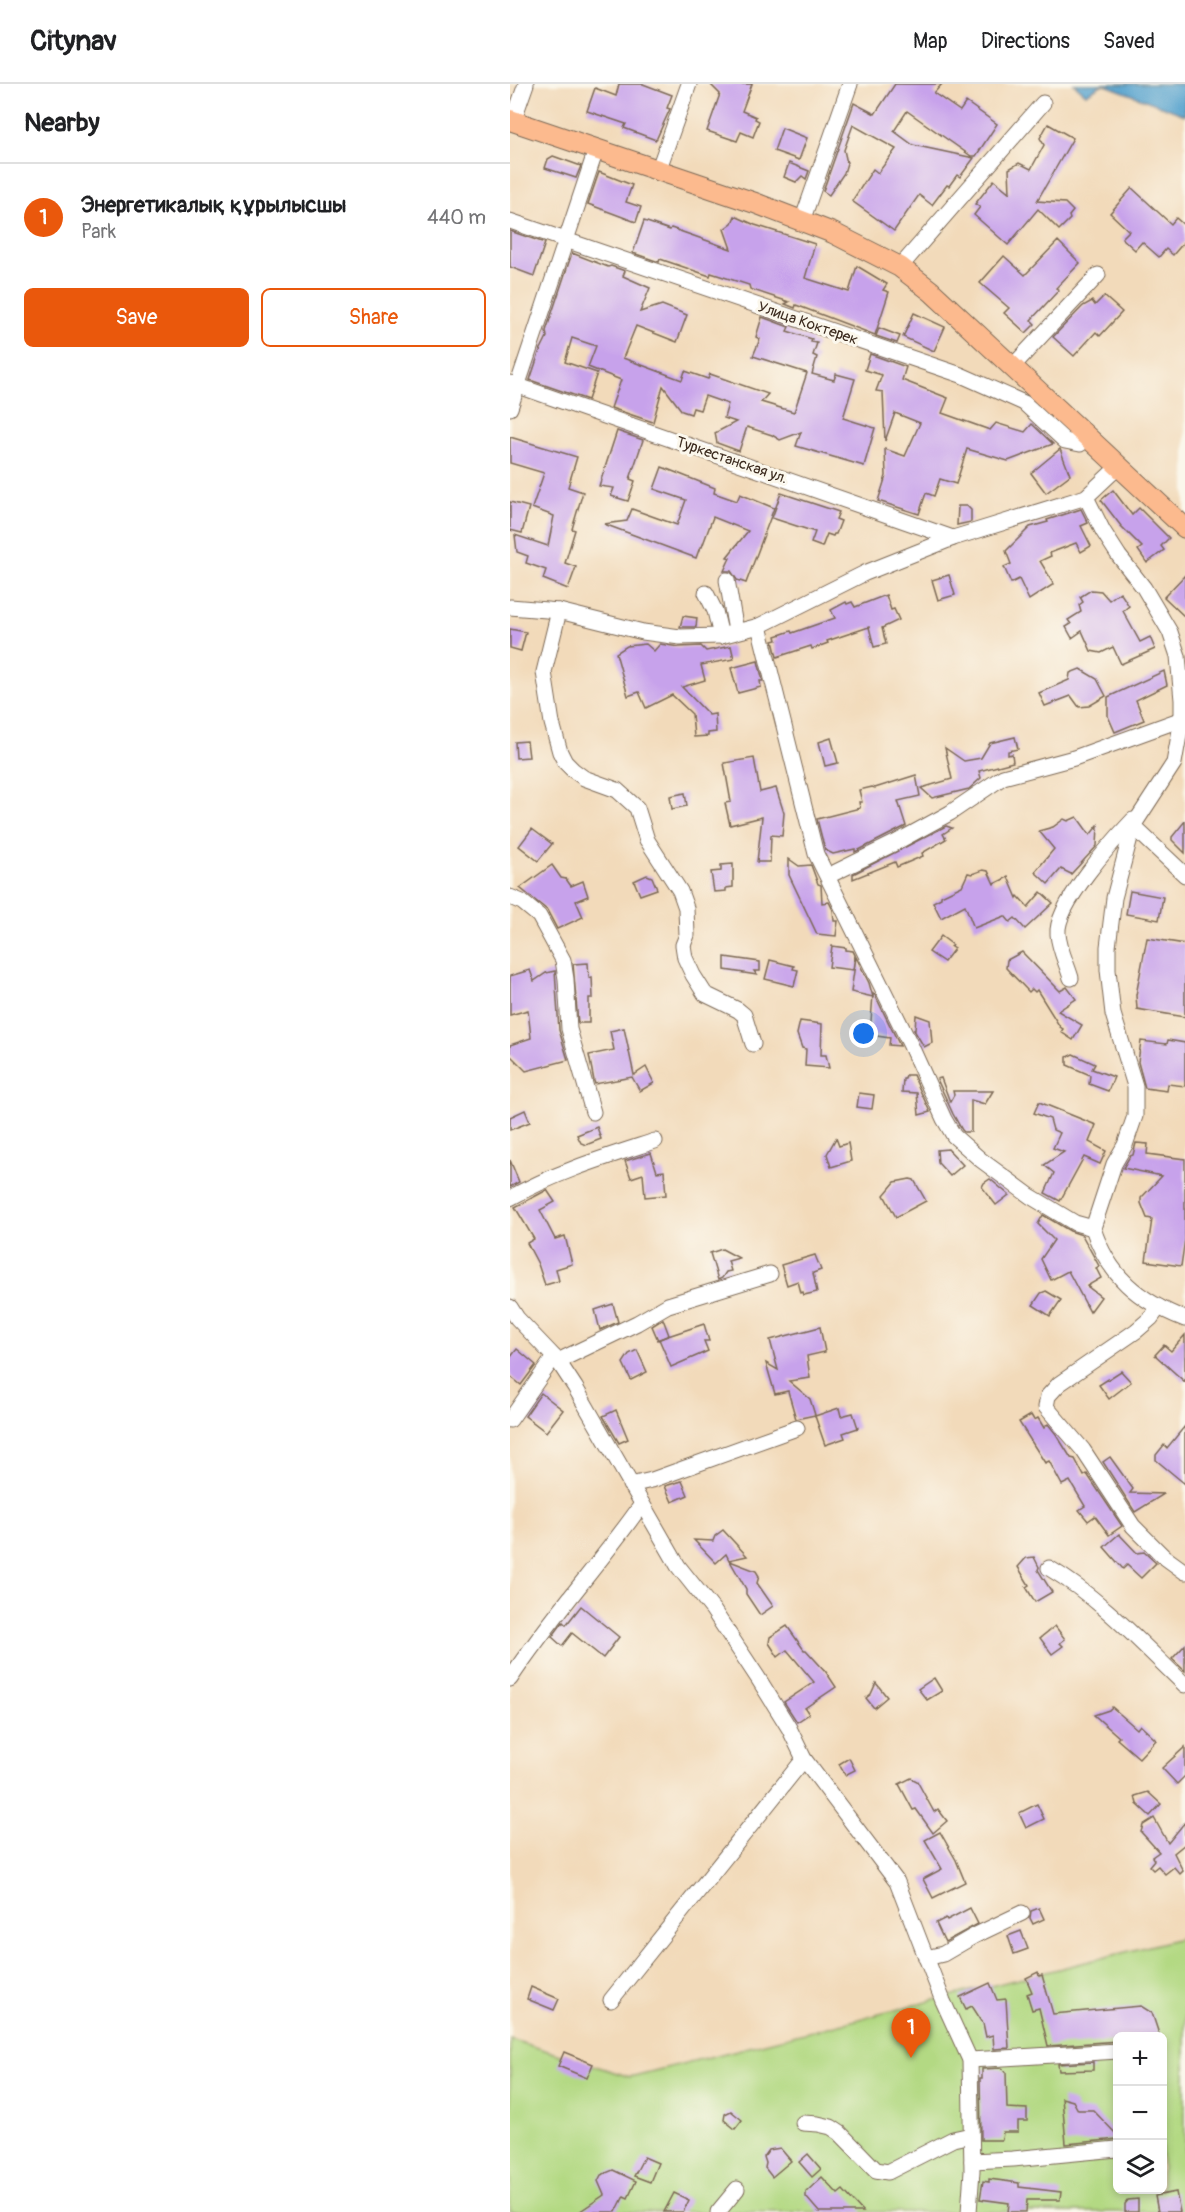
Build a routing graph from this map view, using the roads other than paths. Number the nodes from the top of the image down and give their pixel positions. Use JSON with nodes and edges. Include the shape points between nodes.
{"nodes":[{"id":1,"x":526,"y":84,"type":"edge"},
{"id":2,"x":688,"y":84,"type":"edge"},
{"id":3,"x":850,"y":84,"type":"edge"},
{"id":4,"x":1043,"y":103,"type":"dead end"},
{"id":5,"x":511,"y":121,"type":"edge"},
{"id":6,"x":596,"y":150,"type":"junction"},
{"id":7,"x":658,"y":171,"type":"junction"},
{"id":8,"x":510,"y":221,"type":"edge"},
{"id":9,"x":802,"y":221,"type":"junction"},
{"id":10,"x":566,"y":241,"type":"junction"},
{"id":11,"x":900,"y":267,"type":"junction"},
{"id":12,"x":1098,"y":275,"type":"dead end"},
{"id":13,"x":1013,"y":366,"type":"junction"},
{"id":14,"x":513,"y":384,"type":"edge"},
{"id":15,"x":510,"y":408,"type":"edge"},
{"id":16,"x":1090,"y":437,"type":"junction"},
{"id":17,"x":1120,"y":465,"type":"junction"},
{"id":18,"x":1086,"y":497,"type":"junction"},
{"id":19,"x":1185,"y":528,"type":"edge"},
{"id":20,"x":953,"y":538,"type":"junction"},
{"id":21,"x":727,"y":579,"type":"dead end"},
{"id":22,"x":706,"y":593,"type":"dead end"},
{"id":23,"x":510,"y":607,"type":"edge"},
{"id":24,"x":559,"y":611,"type":"junction"},
{"id":25,"x":759,"y":626,"type":"junction"},
{"id":26,"x":736,"y":632,"type":"junction"},
{"id":27,"x":721,"y":636,"type":"junction"},
{"id":28,"x":1182,"y":718,"type":"junction"},
{"id":29,"x":1141,"y":811,"type":"junction"},
{"id":30,"x":1133,"y":826,"type":"junction"},
{"id":31,"x":1185,"y":875,"type":"edge"},
{"id":32,"x":828,"y":876,"type":"junction"},
{"id":33,"x":510,"y":897,"type":"edge"},
{"id":34,"x":1071,"y":978,"type":"dead end"},
{"id":35,"x":753,"y":1044,"type":"dead end"},
{"id":36,"x":593,"y":1112,"type":"dead end"},
{"id":37,"x":655,"y":1140,"type":"dead end"},
{"id":38,"x":510,"y":1198,"type":"edge"},
{"id":39,"x":1093,"y":1228,"type":"junction"},
{"id":40,"x":770,"y":1274,"type":"dead end"},
{"id":41,"x":510,"y":1307,"type":"edge"},
{"id":42,"x":1159,"y":1307,"type":"junction"},
{"id":43,"x":1184,"y":1314,"type":"edge"},
{"id":44,"x":556,"y":1359,"type":"junction"},
{"id":45,"x":510,"y":1420,"type":"edge"},
{"id":46,"x":797,"y":1428,"type":"dead end"},
{"id":47,"x":630,"y":1485,"type":"junction"},
{"id":48,"x":642,"y":1504,"type":"junction"},
{"id":49,"x":1049,"y":1568,"type":"dead end"},
{"id":50,"x":1185,"y":1572,"type":"edge"},
{"id":51,"x":510,"y":1679,"type":"edge"},
{"id":52,"x":1185,"y":1684,"type":"edge"},
{"id":53,"x":804,"y":1759,"type":"junction"},
{"id":54,"x":1022,"y":1913,"type":"dead end"},
{"id":55,"x":926,"y":1958,"type":"junction"},
{"id":56,"x":611,"y":2001,"type":"dead end"},
{"id":57,"x":1113,"y":2051,"type":"edge"},
{"id":58,"x":970,"y":2060,"type":"junction"},
{"id":59,"x":803,"y":2123,"type":"dead end"},
{"id":60,"x":971,"y":2135,"type":"junction"},
{"id":61,"x":1113,"y":2149,"type":"edge"},
{"id":62,"x":972,"y":2161,"type":"junction"},
{"id":63,"x":737,"y":2189,"type":"dead end"},
{"id":64,"x":718,"y":2212,"type":"edge"},
{"id":65,"x":969,"y":2212,"type":"edge"}],
"edges":[{"from":1,"to":5,"type":"street"},
{"from":2,"to":7,"type":"street"},
{"from":3,"to":9,"type":"street"},
{"from":4,"to":11,"type":"street"},
{"from":5,"to":6,"type":"main road"},
{"from":6,"to":7,"type":"main road"},
{"from":6,"to":10,"type":"street"},
{"from":7,"to":9,"type":"main road"},
{"from":8,"to":10,"type":"street","name":"Улица Коктерек"},
{"from":9,"to":11,"type":"main road"},
{"from":10,"to":14,"type":"street"},
{"from":10,"to":16,"type":"street","name":"Улица Коктерек","via":[[961,375],[1024,403],[1065,441],[1080,444]]},
{"from":11,"to":13,"type":"main road","via":[[932,291]]},
{"from":12,"to":13,"type":"street"},
{"from":13,"to":16,"type":"main road"},
{"from":14,"to":15,"type":"street"},
{"from":14,"to":20,"type":"street","name":"Туркестанская ул."},
{"from":16,"to":17,"type":"main road"},
{"from":17,"to":18,"type":"street"},
{"from":17,"to":19,"type":"main road"},
{"from":18,"to":20,"type":"street"},
{"from":18,"to":28,"type":"street","via":[[1103,531],[1170,632],[1178,656]]},
{"from":20,"to":25,"type":"street","via":[[865,573]]},
{"from":21,"to":26,"type":"street"},
{"from":22,"to":27,"type":"street"},
{"from":23,"to":24,"type":"street"},
{"from":24,"to":27,"type":"street","via":[[643,632],[680,637]]},
{"from":24,"to":35,"type":"street","via":[[544,672],[560,752],[573,770],[617,790],[637,808],[647,840],[680,891],[686,908],[687,935],[683,945],[693,975],[705,994],[744,1015]]},
{"from":25,"to":26,"type":"street"},
{"from":25,"to":32,"type":"street","via":[[810,833]]},
{"from":26,"to":27,"type":"street"},
{"from":28,"to":29,"type":"street","via":[[1174,763]]},
{"from":28,"to":32,"type":"street","via":[[1074,758],[1004,777],[950,813]]},
{"from":29,"to":30,"type":"street"},
{"from":29,"to":34,"type":"street","via":[[1085,877],[1065,908],[1058,934]]},
{"from":30,"to":31,"type":"street"},
{"from":30,"to":39,"type":"street","via":[[1114,898],[1108,947],[1113,1014],[1135,1086],[1135,1116]]},
{"from":32,"to":39,"type":"street","via":[[954,1136],[1030,1196],[1075,1223]]},
{"from":33,"to":36,"type":"street","via":[[539,916],[562,960],[569,1029]]},
{"from":37,"to":38,"type":"street","via":[[597,1159]]},
{"from":39,"to":42,"type":"street","via":[[1114,1272]]},
{"from":40,"to":44,"type":"street","via":[[668,1305]]},
{"from":41,"to":44,"type":"street"},
{"from":42,"to":43,"type":"street"},
{"from":42,"to":50,"type":"street","via":[[1136,1331],[1059,1384],[1048,1396],[1046,1407],[1092,1461],[1133,1526]]},
{"from":44,"to":45,"type":"street"},
{"from":44,"to":47,"type":"street"},
{"from":46,"to":47,"type":"street"},
{"from":47,"to":48,"type":"street"},
{"from":48,"to":51,"type":"street"},
{"from":48,"to":53,"type":"street","via":[[678,1566],[758,1678]]},
{"from":49,"to":52,"type":"street","via":[[1112,1616]]},
{"from":53,"to":55,"type":"street","via":[[897,1882]]},
{"from":53,"to":56,"type":"street"},
{"from":54,"to":55,"type":"street","via":[[943,1954]]},
{"from":55,"to":58,"type":"street"},
{"from":57,"to":58,"type":"street"},
{"from":58,"to":60,"type":"street"},
{"from":59,"to":60,"type":"street","via":[[831,2127],[876,2170],[888,2172],[953,2139]]},
{"from":60,"to":62,"type":"street"},
{"from":61,"to":62,"type":"street"},
{"from":62,"to":65,"type":"street"},
{"from":63,"to":64,"type":"street"}]}
